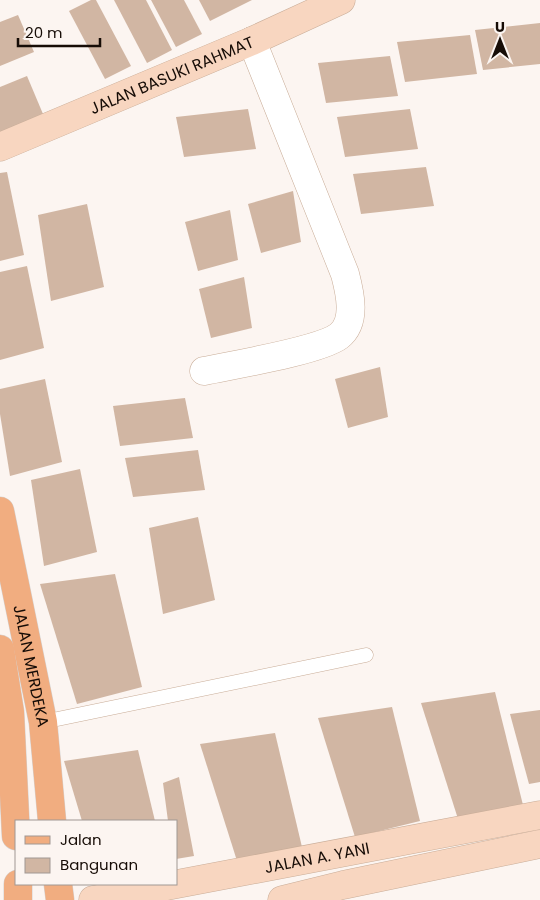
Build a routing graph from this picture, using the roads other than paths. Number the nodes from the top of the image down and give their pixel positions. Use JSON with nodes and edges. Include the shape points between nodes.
{"nodes":[{"id":1,"x":341,"y":0,"type":"edge"},
{"id":2,"x":252,"y":41,"type":"junction"},
{"id":3,"x":0,"y":147,"type":"edge"},
{"id":4,"x":204,"y":371,"type":"dead end"},
{"id":5,"x":0,"y":511,"type":"edge"},
{"id":6,"x":0,"y":649,"type":"edge"},
{"id":7,"x":366,"y":655,"type":"dead end"},
{"id":8,"x":43,"y":722,"type":"junction"},
{"id":9,"x":540,"y":815,"type":"edge"},
{"id":10,"x":15,"y":820,"type":"edge"},
{"id":11,"x":52,"y":820,"type":"edge"},
{"id":12,"x":478,"y":826,"type":"junction"},
{"id":13,"x":540,"y":844,"type":"edge"},
{"id":14,"x":486,"y":855,"type":"junction"},
{"id":15,"x":178,"y":884,"type":"edge"},
{"id":16,"x":18,"y":885,"type":"edge"},
{"id":17,"x":58,"y":885,"type":"edge"},
{"id":18,"x":171,"y":885,"type":"edge"},
{"id":19,"x":345,"y":892,"type":"edge"},
{"id":20,"x":18,"y":900,"type":"edge"},
{"id":21,"x":60,"y":900,"type":"edge"},
{"id":22,"x":93,"y":900,"type":"edge"},
{"id":23,"x":282,"y":900,"type":"edge"}],
"edges":[{"from":1,"to":2,"type":"street","name":"JALAN BASUKI RAHMAT"},
{"from":2,"to":3,"type":"street","name":"JALAN BASUKI RAHMAT"},
{"from":2,"to":4,"type":"street","via":[[345,274],[350,316],[339,336],[317,346]]},
{"from":5,"to":8,"type":"main road","name":"JALAN MERDEKA"},
{"from":6,"to":10,"type":"main road","name":"JALAN MERDEKA","via":[[10,712]]},
{"from":7,"to":8,"type":"lane"},
{"from":8,"to":11,"type":"main road","name":"JALAN MERDEKA"},
{"from":9,"to":12,"type":"street","name":"JALAN A. YANI"},
{"from":12,"to":14,"type":"street"},
{"from":12,"to":15,"type":"street","name":"JALAN A. YANI"},
{"from":13,"to":14,"type":"street","name":"JALAN A. YANI"},
{"from":14,"to":19,"type":"street","name":"JALAN A. YANI"},
{"from":16,"to":20,"type":"main road"},
{"from":17,"to":21,"type":"main road"},
{"from":18,"to":22,"type":"street","name":"JALAN A. YANI"},
{"from":19,"to":23,"type":"street","name":"JALAN A. YANI"}]}
